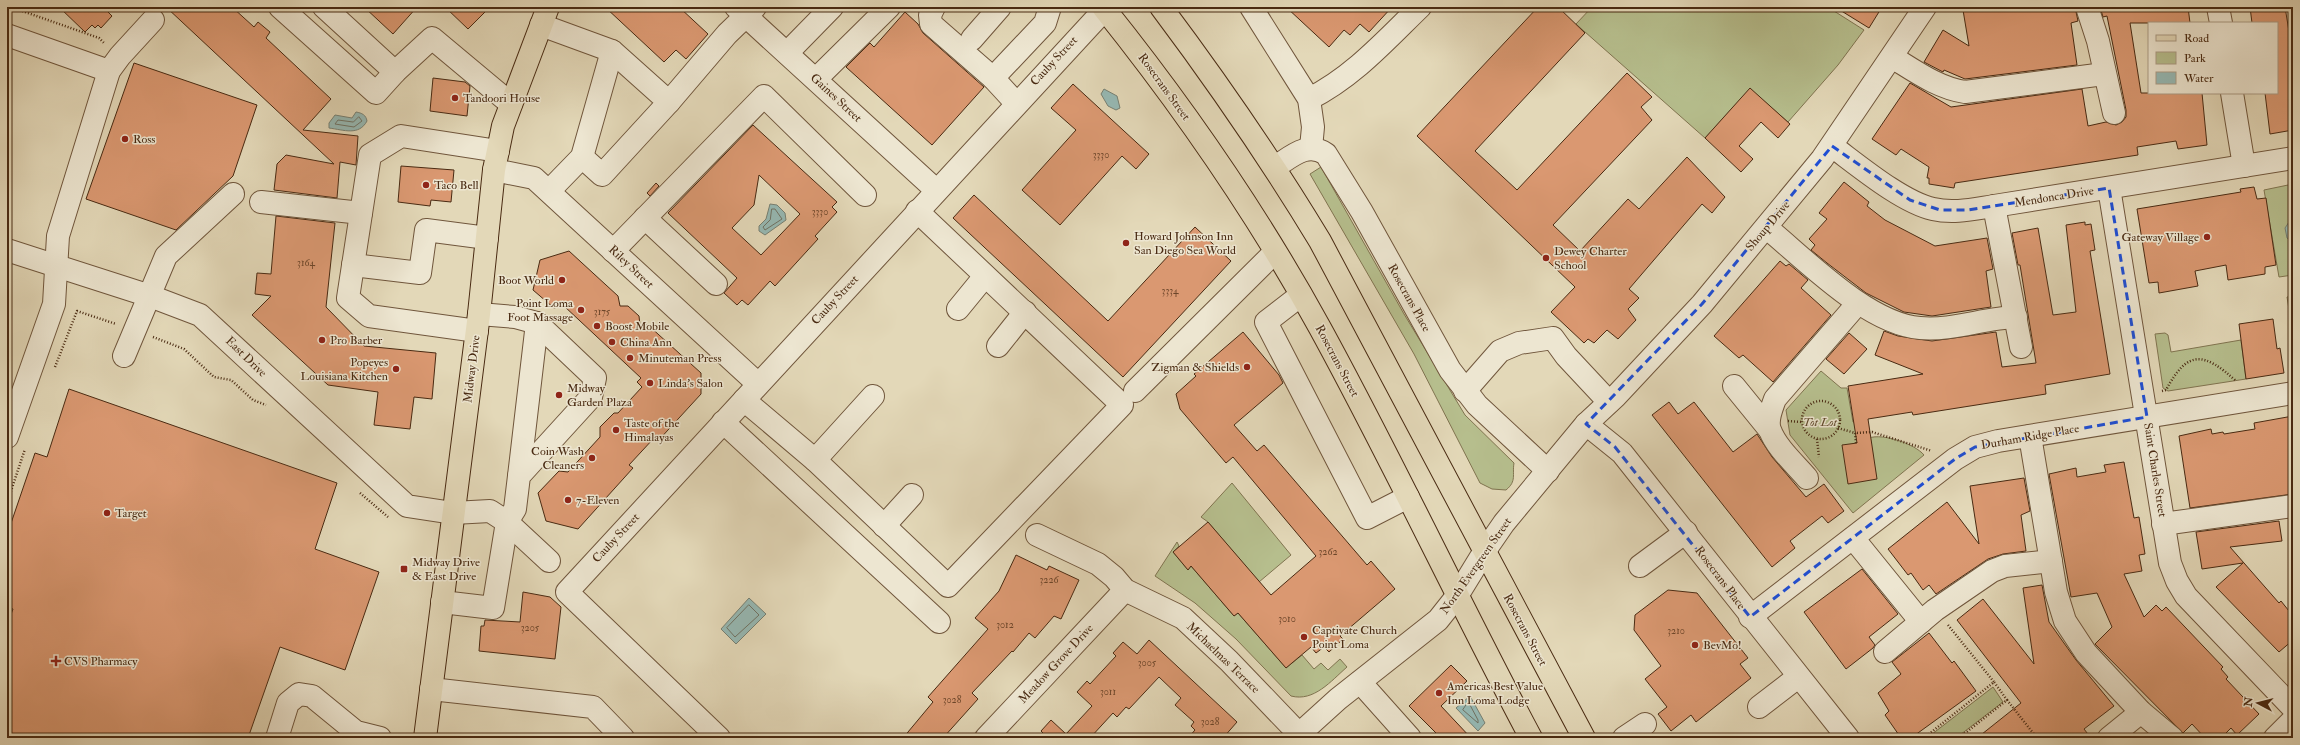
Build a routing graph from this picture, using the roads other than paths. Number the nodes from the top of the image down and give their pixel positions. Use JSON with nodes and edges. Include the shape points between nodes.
{"nodes":[{"id":1,"x":280,"y":7,"type":"edge"},
{"id":2,"x":324,"y":7,"type":"edge"},
{"id":3,"x":832,"y":7,"type":"edge"},
{"id":4,"x":889,"y":7,"type":"edge"},
{"id":5,"x":934,"y":7,"type":"edge"},
{"id":6,"x":1000,"y":7,"type":"edge"},
{"id":7,"x":1050,"y":7,"type":"edge"},
{"id":8,"x":1161,"y":7,"type":"edge"},
{"id":9,"x":1250,"y":7,"type":"edge"},
{"id":10,"x":1420,"y":7,"type":"edge"},
{"id":11,"x":1925,"y":7,"type":"edge"},
{"id":12,"x":2086,"y":7,"type":"edge"},
{"id":13,"x":2218,"y":7,"type":"edge"},
{"id":14,"x":1104,"y":8,"type":"edge"},
{"id":15,"x":745,"y":10,"type":"edge"},
{"id":16,"x":543,"y":14,"type":"edge"},
{"id":17,"x":153,"y":20,"type":"dead end"},
{"id":18,"x":2221,"y":22,"type":"edge"},
{"id":19,"x":7,"y":35,"type":"edge"},
{"id":20,"x":972,"y":39,"type":"dead end"},
{"id":21,"x":612,"y":51,"type":"junction"},
{"id":22,"x":787,"y":53,"type":"junction"},
{"id":23,"x":1892,"y":57,"type":"junction"},
{"id":24,"x":109,"y":71,"type":"junction"},
{"id":25,"x":395,"y":72,"type":"junction"},
{"id":26,"x":2104,"y":74,"type":"junction"},
{"id":27,"x":993,"y":78,"type":"junction"},
{"id":28,"x":816,"y":79,"type":"junction"},
{"id":29,"x":2232,"y":94,"type":"edge"},
{"id":30,"x":1309,"y":99,"type":"junction"},
{"id":31,"x":669,"y":102,"type":"junction"},
{"id":32,"x":1016,"y":103,"type":"junction"},
{"id":33,"x":511,"y":104,"type":"junction"},
{"id":34,"x":2114,"y":113,"type":"dead end"},
{"id":35,"x":1832,"y":146,"type":"junction"},
{"id":36,"x":1311,"y":148,"type":"junction"},
{"id":37,"x":582,"y":157,"type":"junction"},
{"id":38,"x":2293,"y":158,"type":"edge"},
{"id":39,"x":496,"y":160,"type":"junction"},
{"id":40,"x":2244,"y":166,"type":"junction"},
{"id":41,"x":1275,"y":167,"type":"junction"},
{"id":42,"x":2109,"y":188,"type":"junction"},
{"id":43,"x":936,"y":190,"type":"junction"},
{"id":44,"x":549,"y":191,"type":"junction"},
{"id":45,"x":233,"y":194,"type":"dead end"},
{"id":46,"x":865,"y":195,"type":"dead end"},
{"id":47,"x":261,"y":202,"type":"dead end"},
{"id":48,"x":1994,"y":206,"type":"junction"},
{"id":49,"x":917,"y":211,"type":"junction"},
{"id":50,"x":361,"y":213,"type":"junction"},
{"id":51,"x":645,"y":218,"type":"junction"},
{"id":52,"x":1767,"y":228,"type":"junction"},
{"id":53,"x":488,"y":238,"type":"junction"},
{"id":54,"x":7,"y":250,"type":"edge"},
{"id":55,"x":613,"y":251,"type":"junction"},
{"id":56,"x":1275,"y":252,"type":"junction"},
{"id":57,"x":353,"y":265,"type":"junction"},
{"id":58,"x":56,"y":267,"type":"junction"},
{"id":59,"x":985,"y":276,"type":"junction"},
{"id":60,"x":716,"y":284,"type":"dead end"},
{"id":61,"x":1301,"y":295,"type":"junction"},
{"id":62,"x":150,"y":296,"type":"junction"},
{"id":63,"x":1858,"y":303,"type":"junction"},
{"id":64,"x":958,"y":309,"type":"dead end"},
{"id":65,"x":1025,"y":312,"type":"junction"},
{"id":66,"x":2016,"y":317,"type":"junction"},
{"id":67,"x":478,"y":322,"type":"junction"},
{"id":68,"x":537,"y":323,"type":"junction"},
{"id":69,"x":998,"y":346,"type":"dead end"},
{"id":70,"x":2021,"y":348,"type":"dead end"},
{"id":71,"x":124,"y":356,"type":"dead end"},
{"id":72,"x":758,"y":384,"type":"junction"},
{"id":73,"x":1734,"y":386,"type":"dead end"},
{"id":74,"x":1135,"y":391,"type":"dead end"},
{"id":75,"x":1465,"y":391,"type":"junction"},
{"id":76,"x":2293,"y":393,"type":"edge"},
{"id":77,"x":873,"y":396,"type":"dead end"},
{"id":78,"x":744,"y":400,"type":"junction"},
{"id":79,"x":1609,"y":402,"type":"junction"},
{"id":80,"x":2147,"y":417,"type":"junction"},
{"id":81,"x":723,"y":422,"type":"junction"},
{"id":82,"x":1586,"y":424,"type":"junction"},
{"id":83,"x":1770,"y":429,"type":"junction"},
{"id":84,"x":2030,"y":436,"type":"junction"},
{"id":85,"x":17,"y":439,"type":"edge"},
{"id":86,"x":815,"y":460,"type":"junction"},
{"id":87,"x":1548,"y":471,"type":"junction"},
{"id":88,"x":519,"y":476,"type":"junction"},
{"id":89,"x":1807,"y":478,"type":"dead end"},
{"id":90,"x":912,"y":495,"type":"dead end"},
{"id":91,"x":1408,"y":497,"type":"junction"},
{"id":92,"x":2293,"y":506,"type":"edge"},
{"id":93,"x":453,"y":513,"type":"junction"},
{"id":94,"x":507,"y":522,"type":"junction"},
{"id":95,"x":2163,"y":524,"type":"junction"},
{"id":96,"x":884,"y":526,"type":"junction"},
{"id":97,"x":1686,"y":532,"type":"junction"},
{"id":98,"x":1037,"y":535,"type":"dead end"},
{"id":99,"x":1854,"y":538,"type":"junction"},
{"id":100,"x":1484,"y":552,"type":"junction"},
{"id":101,"x":549,"y":561,"type":"dead end"},
{"id":102,"x":2051,"y":561,"type":"junction"},
{"id":103,"x":1640,"y":566,"type":"dead end"},
{"id":104,"x":1125,"y":590,"type":"junction"},
{"id":105,"x":1457,"y":596,"type":"junction"},
{"id":106,"x":442,"y":602,"type":"junction"},
{"id":107,"x":1929,"y":615,"type":"junction"},
{"id":108,"x":1750,"y":617,"type":"junction"},
{"id":109,"x":939,"y":622,"type":"dead end"},
{"id":110,"x":1885,"y":652,"type":"dead end"},
{"id":111,"x":1798,"y":677,"type":"junction"},
{"id":112,"x":1360,"y":682,"type":"junction"},
{"id":113,"x":431,"y":689,"type":"junction"},
{"id":114,"x":1759,"y":707,"type":"dead end"},
{"id":115,"x":2293,"y":708,"type":"edge"},
{"id":116,"x":2141,"y":712,"type":"junction"},
{"id":117,"x":2293,"y":720,"type":"edge"},
{"id":118,"x":1645,"y":724,"type":"dead end"},
{"id":119,"x":1296,"y":736,"type":"edge"},
{"id":120,"x":277,"y":738,"type":"edge"},
{"id":121,"x":380,"y":738,"type":"edge"},
{"id":122,"x":425,"y":738,"type":"edge"},
{"id":123,"x":623,"y":738,"type":"edge"},
{"id":124,"x":719,"y":738,"type":"edge"},
{"id":125,"x":986,"y":738,"type":"edge"},
{"id":126,"x":1410,"y":738,"type":"edge"},
{"id":127,"x":1531,"y":738,"type":"edge"},
{"id":128,"x":1584,"y":738,"type":"edge"},
{"id":129,"x":1624,"y":738,"type":"edge"},
{"id":130,"x":1848,"y":738,"type":"edge"},
{"id":131,"x":2109,"y":738,"type":"edge"},
{"id":132,"x":2172,"y":738,"type":"edge"},
{"id":133,"x":2274,"y":738,"type":"edge"}],
"edges":[{"from":1,"to":25,"type":"street","via":[[376,93]]},
{"from":2,"to":25,"type":"street"},
{"from":3,"to":22,"type":"street"},
{"from":4,"to":28,"type":"street"},
{"from":5,"to":27,"type":"street","via":[[930,15],[931,24]]},
{"from":6,"to":20,"type":"street"},
{"from":7,"to":27,"type":"street","via":[[1044,22]]},
{"from":8,"to":41,"type":"main road","name":"Rosecrans Street"},
{"from":9,"to":30,"type":"street"},
{"from":10,"to":30,"type":"street","via":[[1354,71]]},
{"from":11,"to":23,"type":"street","name":"Shoup Drive"},
{"from":12,"to":26,"type":"street","via":[[2098,41]]},
{"from":13,"to":18,"type":"street"},
{"from":14,"to":32,"type":"street","name":"Cauby Street"},
{"from":14,"to":56,"type":"main road","name":"Rosecrans Street","via":[[1190,122]]},
{"from":15,"to":22,"type":"street","name":"Gaines Street"},
{"from":15,"to":31,"type":"street"},
{"from":16,"to":21,"type":"street"},
{"from":16,"to":33,"type":"main road","name":"Midway Drive"},
{"from":17,"to":24,"type":"street"},
{"from":19,"to":24,"type":"street"},
{"from":21,"to":31,"type":"street"},
{"from":21,"to":37,"type":"street"},
{"from":22,"to":28,"type":"street","name":"Gaines Street"},
{"from":23,"to":26,"type":"street","via":[[1938,84],[1965,92]]},
{"from":23,"to":35,"type":"street","name":"Shoup Drive"},
{"from":24,"to":58,"type":"street","via":[[62,219]]},
{"from":25,"to":33,"type":"street","via":[[432,38]]},
{"from":26,"to":34,"type":"street"},
{"from":27,"to":32,"type":"street"},
{"from":28,"to":43,"type":"street","name":"Gaines Street"},
{"from":29,"to":40,"type":"street"},
{"from":30,"to":36,"type":"street","via":[[1313,127]]},
{"from":31,"to":37,"type":"street","via":[[602,175]]},
{"from":32,"to":43,"type":"street","name":"Cauby Street"},
{"from":33,"to":39,"type":"main road","name":"Midway Drive","via":[[503,126]]},
{"from":35,"to":48,"type":"street","name":"Mendonca Drive","via":[[1922,206],[1948,211]]},
{"from":35,"to":52,"type":"street","name":"Shoup Drive"},
{"from":36,"to":41,"type":"street","via":[[1299,152]]},
{"from":36,"to":75,"type":"street","name":"Rosecrans Place","via":[[1326,154],[1344,181],[1450,370]]},
{"from":37,"to":44,"type":"street"},
{"from":38,"to":40,"type":"street","name":"Mendonca Drive"},
{"from":39,"to":44,"type":"street","name":"Riley Street","via":[[534,178]]},
{"from":39,"to":50,"type":"street","name":"Riley Street","via":[[401,136],[370,155]]},
{"from":39,"to":53,"type":"main road","name":"Midway Drive"},
{"from":40,"to":42,"type":"street","name":"Mendonca Drive"},
{"from":41,"to":100,"type":"main road","name":"Rosecrans Street","via":[[1344,285]]},
{"from":42,"to":48,"type":"street","name":"Mendonca Drive"},
{"from":42,"to":80,"type":"street","name":"Saint Charles Street"},
{"from":43,"to":49,"type":"street","name":"Cauby Street"},
{"from":44,"to":55,"type":"street","name":"Riley Street"},
{"from":45,"to":62,"type":"street","via":[[166,256]]},
{"from":46,"to":51,"type":"street","via":[[764,96]]},
{"from":47,"to":50,"type":"street"},
{"from":48,"to":66,"type":"street"},
{"from":49,"to":59,"type":"street"},
{"from":49,"to":72,"type":"street","name":"Cauby Street"},
{"from":50,"to":57,"type":"street","name":"Riley Street"},
{"from":51,"to":55,"type":"street"},
{"from":51,"to":60,"type":"street"},
{"from":52,"to":63,"type":"street"},
{"from":52,"to":79,"type":"street","name":"Shoup Drive","via":[[1702,304]]},
{"from":53,"to":57,"type":"street","via":[[426,230],[420,273]]},
{"from":53,"to":67,"type":"main road","name":"Midway Drive"},
{"from":54,"to":58,"type":"street","name":"East Drive"},
{"from":55,"to":72,"type":"street","name":"Riley Street"},
{"from":56,"to":61,"type":"main road","name":"Rosecrans Street"},
{"from":56,"to":74,"type":"street"},
{"from":57,"to":67,"type":"street","name":"Riley Street","via":[[348,298],[369,316]]},
{"from":58,"to":62,"type":"street","name":"East Drive"},
{"from":58,"to":85,"type":"street","via":[[54,304]]},
{"from":59,"to":64,"type":"street"},
{"from":59,"to":65,"type":"street"},
{"from":61,"to":91,"type":"main road","name":"Rosecrans Street"},
{"from":61,"to":91,"type":"street","via":[[1266,322],[1367,518]]},
{"from":62,"to":71,"type":"street"},
{"from":62,"to":93,"type":"street","name":"East Drive","via":[[200,315],[407,506]]},
{"from":63,"to":66,"type":"street","via":[[1875,315],[1920,328]]},
{"from":63,"to":83,"type":"street","via":[[1775,399],[1769,415]]},
{"from":65,"to":69,"type":"street"},
{"from":65,"to":96,"type":"street","via":[[1122,405],[948,586]]},
{"from":66,"to":70,"type":"street"},
{"from":67,"to":68,"type":"street","via":[[515,317]]},
{"from":67,"to":93,"type":"main road","name":"Midway Drive"},
{"from":68,"to":88,"type":"street"},
{"from":68,"to":88,"type":"street","via":[[595,378],[592,397]]},
{"from":72,"to":78,"type":"street","name":"Cauby Street"},
{"from":73,"to":83,"type":"street"},
{"from":75,"to":79,"type":"street","via":[[1500,351],[1519,343],[1553,338],[1566,356]]},
{"from":75,"to":87,"type":"street","name":"Rosecrans Place","via":[[1476,405]]},
{"from":76,"to":80,"type":"street","name":"Durham Ridge Place"},
{"from":77,"to":86,"type":"street"},
{"from":78,"to":81,"type":"street","name":"Cauby Street"},
{"from":78,"to":86,"type":"street"},
{"from":79,"to":82,"type":"street","name":"Shoup Drive"},
{"from":80,"to":84,"type":"street","name":"Durham Ridge Place"},
{"from":80,"to":95,"type":"street","name":"Saint Charles Street"},
{"from":81,"to":109,"type":"street"},
{"from":81,"to":124,"type":"street","name":"Cauby Street","via":[[567,592]]},
{"from":82,"to":87,"type":"street","name":"North Evergreen Street"},
{"from":82,"to":97,"type":"street","name":"Rosecrans Place","via":[[1622,453]]},
{"from":83,"to":89,"type":"street","via":[[1778,443]]},
{"from":84,"to":99,"type":"street","name":"Durham Ridge Place","via":[[1980,445],[1955,459]]},
{"from":84,"to":102,"type":"street"},
{"from":86,"to":96,"type":"street"},
{"from":87,"to":100,"type":"street","name":"North Evergreen Street","via":[[1504,523]]},
{"from":88,"to":94,"type":"street","via":[[515,509]]},
{"from":90,"to":96,"type":"street"},
{"from":91,"to":105,"type":"main road","name":"Rosecrans Street"},
{"from":92,"to":95,"type":"street"},
{"from":93,"to":94,"type":"street","name":"East Drive","via":[[490,511]]},
{"from":93,"to":106,"type":"main road","name":"Midway Drive"},
{"from":94,"to":101,"type":"street","name":"East Drive"},
{"from":94,"to":106,"type":"street","via":[[493,608]]},
{"from":95,"to":115,"type":"street","name":"Saint Charles Street","via":[[2170,563],[2186,596]]},
{"from":97,"to":103,"type":"street"},
{"from":97,"to":108,"type":"street","name":"Rosecrans Place"},
{"from":98,"to":104,"type":"street","name":"Michaelmas Terrace","via":[[1098,564]]},
{"from":99,"to":107,"type":"street"},
{"from":99,"to":108,"type":"street","name":"Durham Ridge Place"},
{"from":100,"to":105,"type":"street","name":"North Evergreen Street"},
{"from":100,"to":128,"type":"main road","name":"Rosecrans Street"},
{"from":102,"to":107,"type":"street","via":[[2005,566],[1992,571]]},
{"from":102,"to":116,"type":"street","via":[[2056,592],[2065,621],[2086,653]]},
{"from":104,"to":119,"type":"street","name":"Michaelmas Terrace","via":[[1182,618],[1229,661]]},
{"from":104,"to":125,"type":"street","name":"Meadow Grove Drive"},
{"from":105,"to":112,"type":"street","name":"North Evergreen Street","via":[[1438,620]]},
{"from":105,"to":127,"type":"main road","name":"Rosecrans Street"},
{"from":106,"to":113,"type":"main road","name":"Midway Drive"},
{"from":107,"to":110,"type":"street"},
{"from":108,"to":111,"type":"street","name":"Rosecrans Place"},
{"from":111,"to":114,"type":"street"},
{"from":111,"to":130,"type":"street","name":"Rosecrans Place"},
{"from":112,"to":119,"type":"street","name":"North Evergreen Street"},
{"from":112,"to":126,"type":"street"},
{"from":113,"to":122,"type":"main road","name":"Midway Drive"},
{"from":113,"to":123,"type":"street","via":[[593,707]]},
{"from":116,"to":131,"type":"street"},
{"from":116,"to":132,"type":"street"},
{"from":117,"to":133,"type":"street"},
{"from":118,"to":129,"type":"street"},
{"from":120,"to":121,"type":"street","via":[[288,703],[298,694],[312,696],[356,732]]}]}
